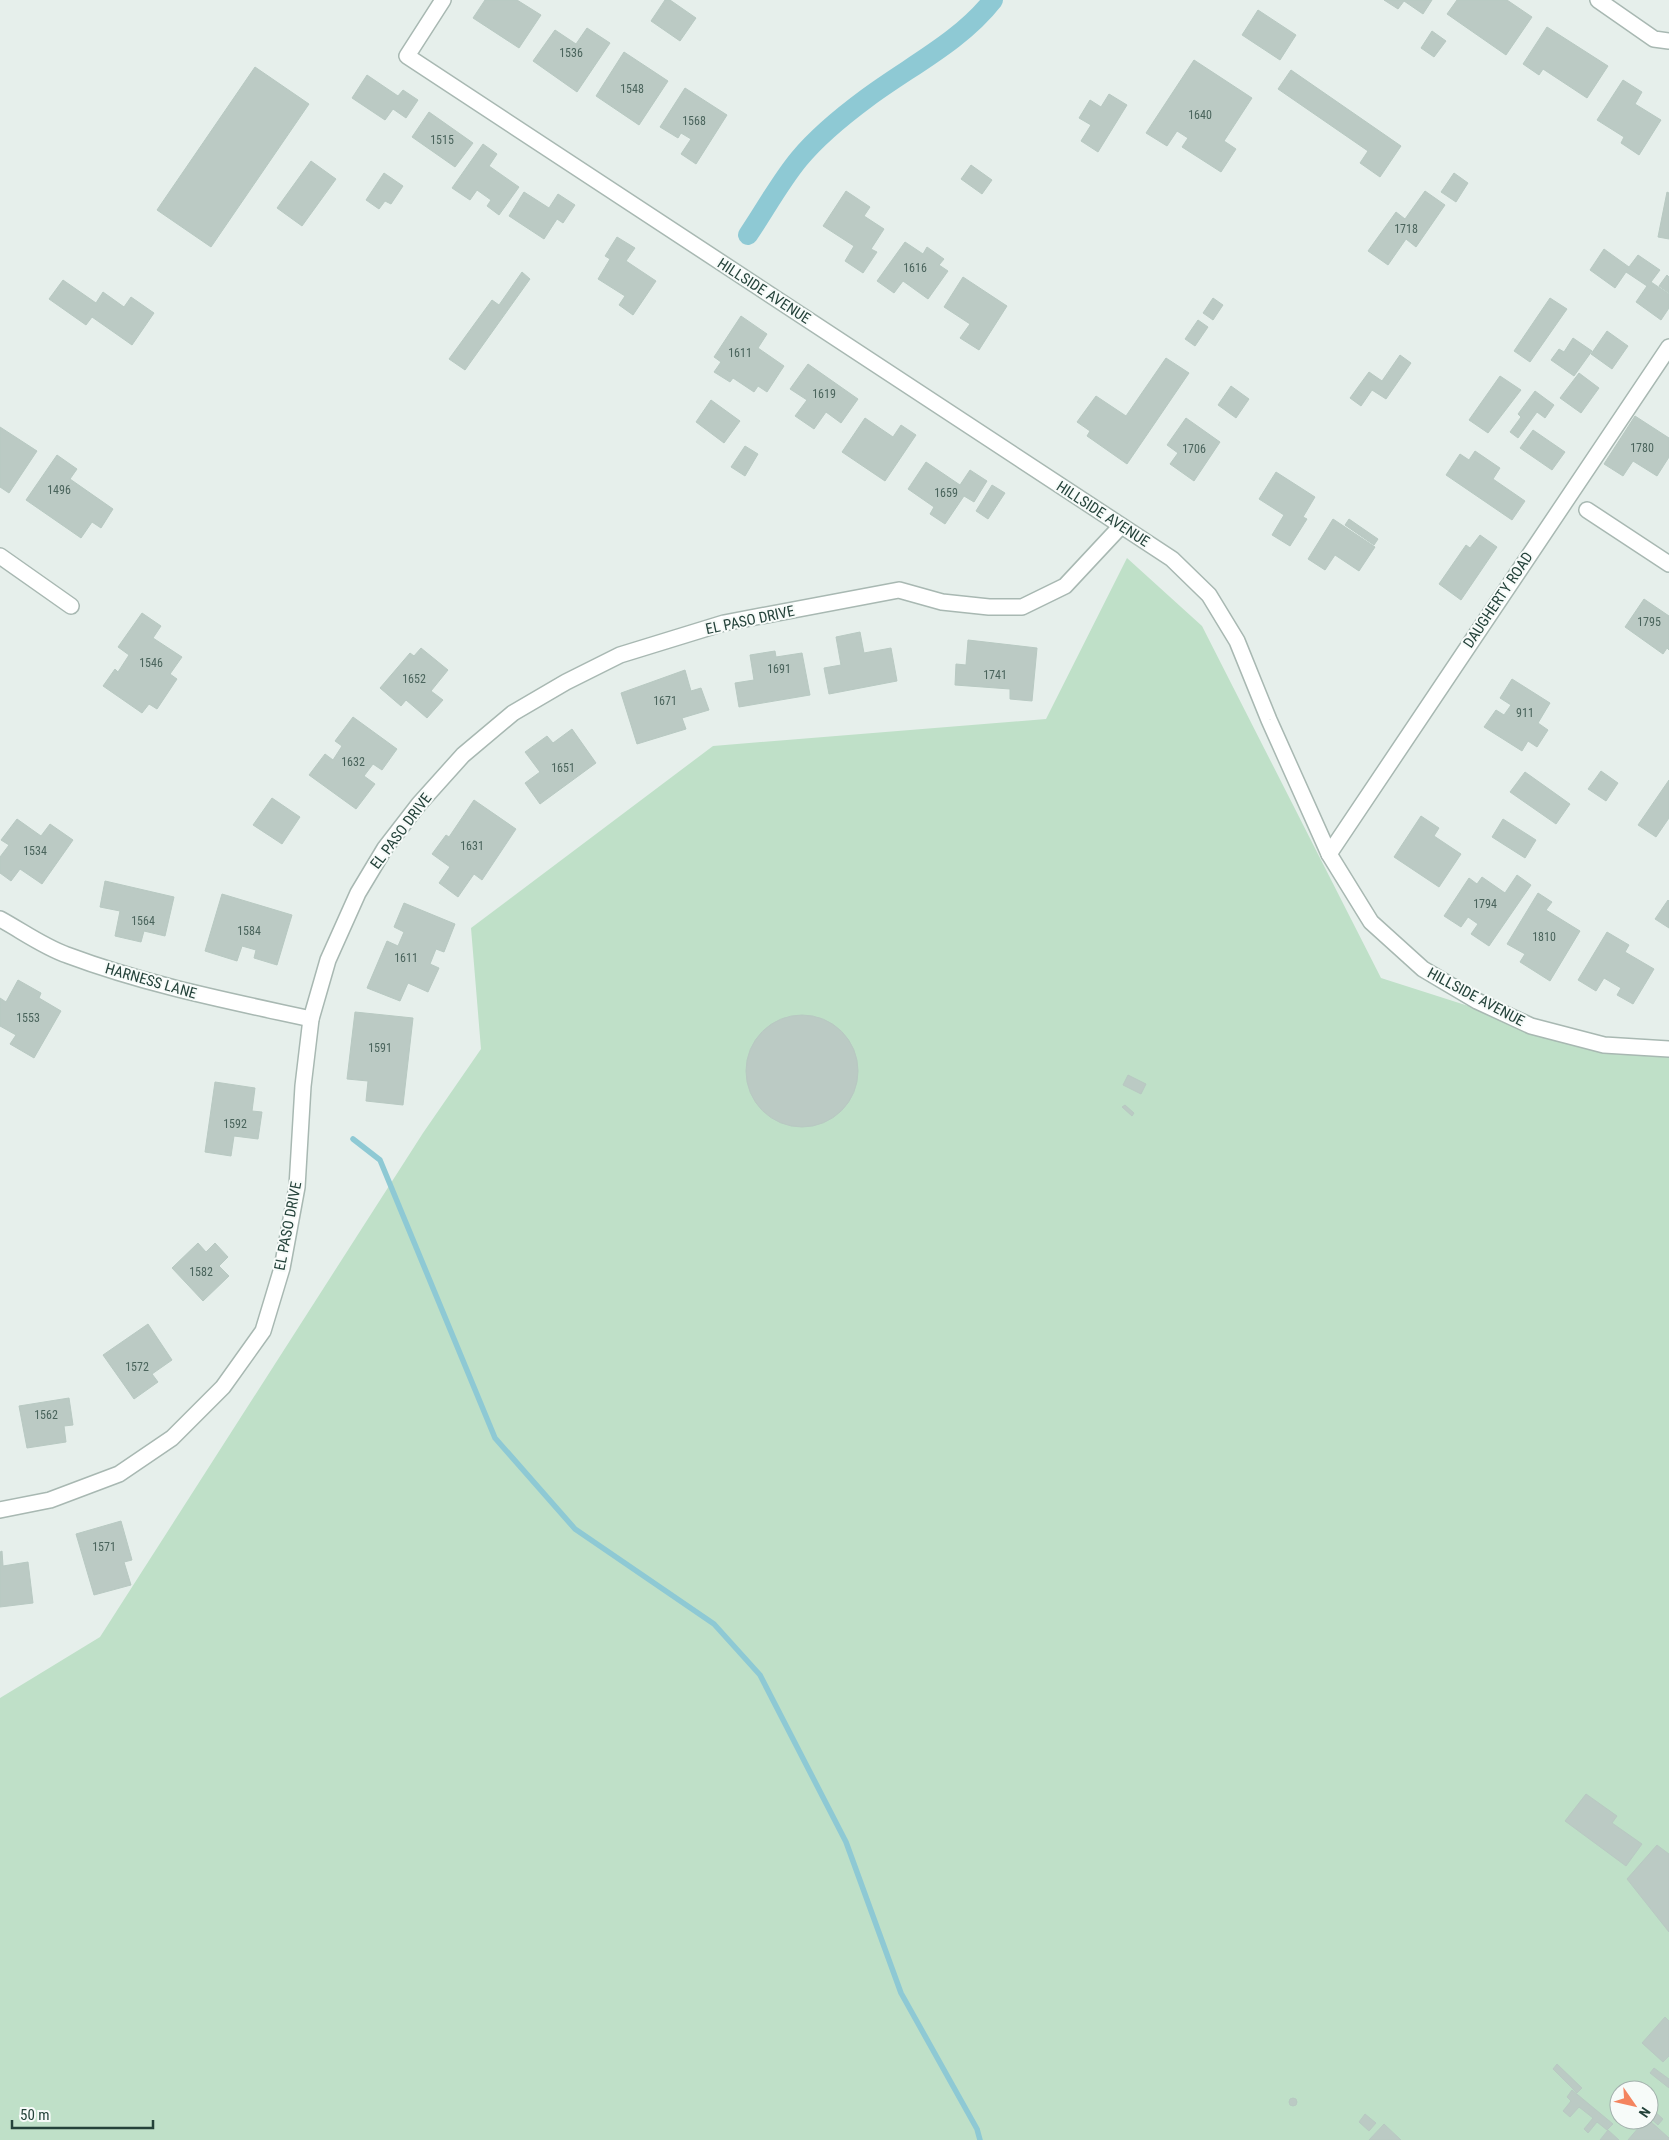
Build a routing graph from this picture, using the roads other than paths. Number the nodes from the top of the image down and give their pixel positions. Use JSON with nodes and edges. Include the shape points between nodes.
{"nodes":[{"id":1,"x":443,"y":0,"type":"edge"},
{"id":2,"x":1598,"y":0,"type":"edge"},
{"id":3,"x":1669,"y":41,"type":"edge"},
{"id":4,"x":1669,"y":347,"type":"edge"},
{"id":5,"x":1587,"y":510,"type":"dead end"},
{"id":6,"x":1122,"y":526,"type":"junction"},
{"id":7,"x":0,"y":556,"type":"edge"},
{"id":8,"x":1669,"y":564,"type":"edge"},
{"id":9,"x":71,"y":606,"type":"dead end"},
{"id":10,"x":1329,"y":854,"type":"junction"},
{"id":11,"x":0,"y":919,"type":"edge"},
{"id":12,"x":311,"y":1019,"type":"junction"},
{"id":13,"x":1669,"y":1049,"type":"edge"},
{"id":14,"x":0,"y":1510,"type":"edge"}],
"edges":[{"from":1,"to":6,"type":"street","name":"HILLSIDE AVENUE","via":[[407,56]]},
{"from":2,"to":3,"type":"street","via":[[1654,39]]},
{"from":4,"to":10,"type":"street","name":"DAUGHERTY ROAD"},
{"from":5,"to":8,"type":"street"},
{"from":6,"to":10,"type":"street","name":"HILLSIDE AVENUE","via":[[1172,559],[1209,595],[1237,640]]},
{"from":6,"to":12,"type":"street","name":"EL PASO DRIVE","via":[[1065,586],[1022,608],[942,602],[899,590],[724,623],[620,655],[513,712],[463,755],[384,848],[358,892],[328,960]]},
{"from":7,"to":9,"type":"street"},
{"from":10,"to":13,"type":"street","name":"HILLSIDE AVENUE","via":[[1371,922],[1423,969],[1477,1001],[1531,1026],[1604,1045]]},
{"from":11,"to":12,"type":"street","name":"HARNESS LANE","via":[[65,955],[127,975],[200,996]]},
{"from":12,"to":14,"type":"street","name":"EL PASO DRIVE","via":[[297,1187],[282,1268],[263,1331],[223,1387],[172,1438],[120,1474],[50,1500]]}]}
